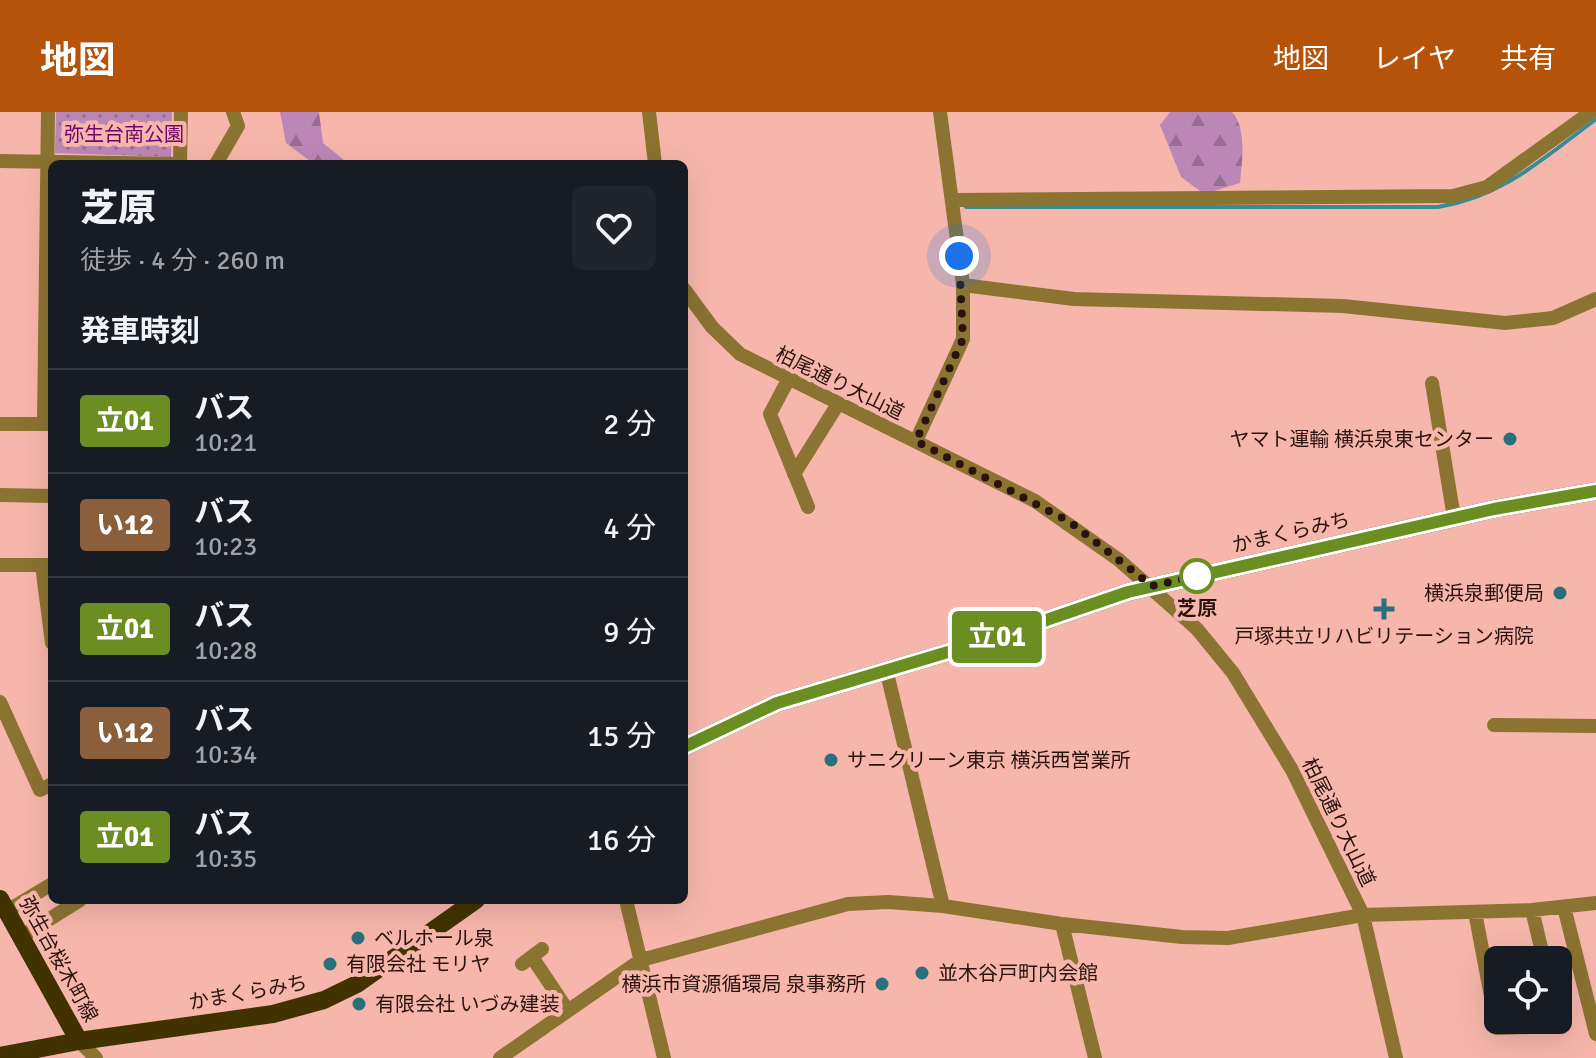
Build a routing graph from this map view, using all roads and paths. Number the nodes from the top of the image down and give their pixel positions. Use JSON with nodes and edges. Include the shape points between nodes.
{"nodes":[{"id":1,"x":48,"y":112,"type":"edge"},
{"id":2,"x":181,"y":112,"type":"edge"},
{"id":3,"x":233,"y":112,"type":"edge"},
{"id":4,"x":649,"y":112,"type":"edge"},
{"id":5,"x":940,"y":112,"type":"edge"},
{"id":6,"x":1591,"y":112,"type":"edge"},
{"id":7,"x":179,"y":160,"type":"edge"},
{"id":8,"x":218,"y":160,"type":"edge"},
{"id":9,"x":655,"y":160,"type":"edge"},
{"id":10,"x":0,"y":161,"type":"edge"},
{"id":11,"x":48,"y":161,"type":"junction"},
{"id":12,"x":952,"y":200,"type":"junction"},
{"id":13,"x":963,"y":285,"type":"junction"},
{"id":14,"x":688,"y":294,"type":"edge"},
{"id":15,"x":1596,"y":299,"type":"edge"},
{"id":16,"x":788,"y":380,"type":"junction"},
{"id":17,"x":1432,"y":383,"type":"dead end"},
{"id":18,"x":838,"y":404,"type":"junction"},
{"id":19,"x":0,"y":424,"type":"edge"},
{"id":20,"x":48,"y":424,"type":"edge"},
{"id":21,"x":916,"y":441,"type":"junction"},
{"id":22,"x":794,"y":474,"type":"junction"},
{"id":23,"x":1596,"y":491,"type":"edge"},
{"id":24,"x":0,"y":495,"type":"edge"},
{"id":25,"x":48,"y":496,"type":"edge"},
{"id":26,"x":808,"y":507,"type":"dead end"},
{"id":27,"x":1454,"y":518,"type":"junction"},
{"id":28,"x":0,"y":565,"type":"edge"},
{"id":29,"x":47,"y":565,"type":"edge"},
{"id":30,"x":1152,"y":586,"type":"junction"},
{"id":31,"x":886,"y":669,"type":"junction"},
{"id":32,"x":0,"y":702,"type":"edge"},
{"id":33,"x":1494,"y":725,"type":"dead end"},
{"id":34,"x":1596,"y":726,"type":"edge"},
{"id":35,"x":688,"y":745,"type":"edge"},
{"id":36,"x":48,"y":786,"type":"edge"},
{"id":37,"x":48,"y":886,"type":"edge"},
{"id":38,"x":1596,"y":903,"type":"edge"},
{"id":39,"x":74,"y":904,"type":"edge"},
{"id":40,"x":470,"y":904,"type":"edge"},
{"id":41,"x":627,"y":904,"type":"edge"},
{"id":42,"x":3,"y":905,"type":"edge"},
{"id":43,"x":943,"y":906,"type":"junction"},
{"id":44,"x":1564,"y":907,"type":"junction"},
{"id":45,"x":1532,"y":910,"type":"junction"},
{"id":46,"x":1475,"y":912,"type":"junction"},
{"id":47,"x":1363,"y":915,"type":"junction"},
{"id":48,"x":1062,"y":924,"type":"junction"},
{"id":49,"x":21,"y":937,"type":"junction"},
{"id":50,"x":1541,"y":946,"type":"edge"},
{"id":51,"x":532,"y":957,"type":"dead end"},
{"id":52,"x":1484,"y":959,"type":"edge"},
{"id":53,"x":641,"y":960,"type":"junction"},
{"id":54,"x":568,"y":1011,"type":"junction"},
{"id":55,"x":1596,"y":1034,"type":"edge"},
{"id":56,"x":81,"y":1049,"type":"edge"},
{"id":57,"x":0,"y":1056,"type":"edge"},
{"id":58,"x":96,"y":1058,"type":"edge"},
{"id":59,"x":500,"y":1058,"type":"edge"},
{"id":60,"x":664,"y":1058,"type":"edge"},
{"id":61,"x":1095,"y":1058,"type":"edge"},
{"id":62,"x":1396,"y":1058,"type":"edge"}],
"edges":[{"from":1,"to":11,"type":"street"},
{"from":2,"to":7,"type":"street"},
{"from":3,"to":8,"type":"street","via":[[238,126]]},
{"from":4,"to":9,"type":"street"},
{"from":5,"to":12,"type":"street"},
{"from":6,"to":12,"type":"street","via":[[1487,187],[1453,196]]},
{"from":10,"to":11,"type":"street"},
{"from":11,"to":20,"type":"street"},
{"from":12,"to":13,"type":"street"},
{"from":13,"to":15,"type":"street","via":[[1074,299],[1343,306],[1505,323],[1553,318]]},
{"from":13,"to":21,"type":"street","via":[[963,339]]},
{"from":14,"to":16,"type":"street","name":"柏尾通り大山道","via":[[740,354]]},
{"from":16,"to":18,"type":"street","name":"柏尾通り大山道"},
{"from":16,"to":22,"type":"street","via":[[770,414]]},
{"from":17,"to":27,"type":"street"},
{"from":18,"to":21,"type":"street","name":"柏尾通り大山道"},
{"from":18,"to":22,"type":"street"},
{"from":19,"to":20,"type":"street"},
{"from":21,"to":30,"type":"street","name":"柏尾通り大山道","via":[[1058,515]]},
{"from":22,"to":26,"type":"street"},
{"from":23,"to":27,"type":"main road","name":"かまくらみち"},
{"from":24,"to":25,"type":"street"},
{"from":27,"to":30,"type":"main road","name":"かまくらみち"},
{"from":28,"to":29,"type":"street"},
{"from":30,"to":31,"type":"main road","name":"かまくらみち"},
{"from":30,"to":47,"type":"street","name":"柏尾通り大山道","via":[[1233,673],[1292,770]]},
{"from":31,"to":35,"type":"main road","name":"かまくらみち","via":[[777,703]]},
{"from":31,"to":43,"type":"street"},
{"from":32,"to":36,"type":"street","via":[[40,790]]},
{"from":33,"to":34,"type":"street"},
{"from":37,"to":42,"type":"street"},
{"from":38,"to":44,"type":"street"},
{"from":39,"to":49,"type":"street"},
{"from":40,"to":56,"type":"main road","name":"かまくらみち","via":[[357,984],[324,1000]]},
{"from":41,"to":53,"type":"street"},
{"from":42,"to":49,"type":"main road","name":"弥生台桜木町線"},
{"from":43,"to":48,"type":"street"},
{"from":43,"to":53,"type":"street","via":[[848,904]]},
{"from":44,"to":45,"type":"street"},
{"from":44,"to":55,"type":"street"},
{"from":45,"to":46,"type":"street"},
{"from":45,"to":50,"type":"street"},
{"from":46,"to":47,"type":"street"},
{"from":46,"to":52,"type":"street"},
{"from":47,"to":48,"type":"street","via":[[1228,938]]},
{"from":47,"to":62,"type":"street","name":"柏尾通り大山道"},
{"from":48,"to":61,"type":"street"},
{"from":49,"to":56,"type":"main road","name":"弥生台桜木町線"},
{"from":51,"to":54,"type":"street"},
{"from":53,"to":54,"type":"street"},
{"from":53,"to":60,"type":"street"},
{"from":54,"to":59,"type":"street"},
{"from":56,"to":57,"type":"main road","name":"かまくらみち"},
{"from":56,"to":58,"type":"street"}]}
